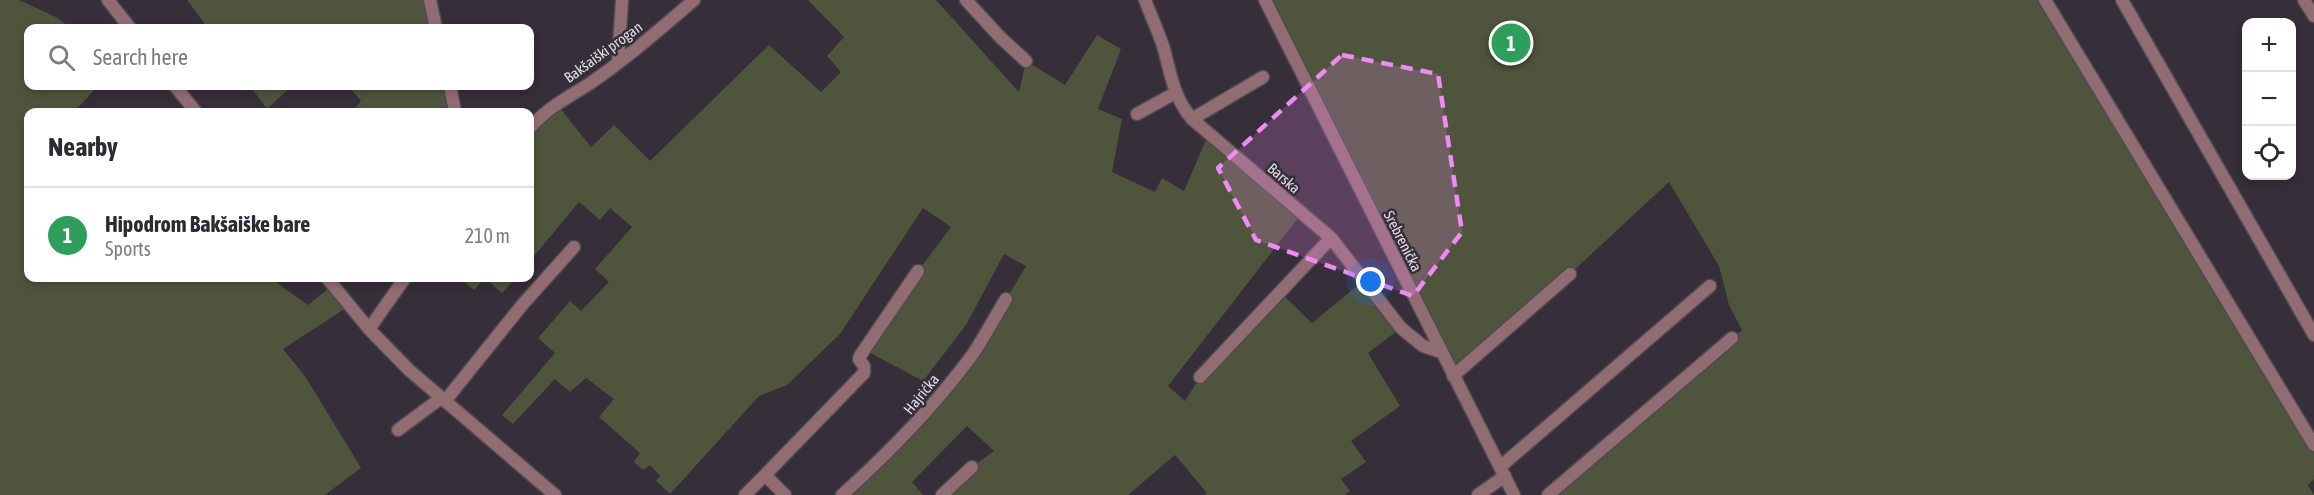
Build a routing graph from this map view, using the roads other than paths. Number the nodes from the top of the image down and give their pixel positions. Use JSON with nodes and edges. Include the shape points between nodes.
{"nodes":[{"id":1,"x":108,"y":0,"type":"edge"},
{"id":2,"x":430,"y":0,"type":"edge"},
{"id":3,"x":622,"y":0,"type":"edge"},
{"id":4,"x":694,"y":0,"type":"edge"},
{"id":5,"x":966,"y":0,"type":"edge"},
{"id":6,"x":1145,"y":0,"type":"edge"},
{"id":7,"x":1265,"y":0,"type":"edge"},
{"id":8,"x":2045,"y":0,"type":"edge"},
{"id":9,"x":2122,"y":0,"type":"edge"},
{"id":10,"x":2304,"y":0,"type":"edge"},
{"id":11,"x":2314,"y":16,"type":"edge"},
{"id":12,"x":127,"y":24,"type":"edge"},
{"id":13,"x":435,"y":24,"type":"edge"},
{"id":14,"x":1026,"y":61,"type":"dead end"},
{"id":15,"x":618,"y":62,"type":"junction"},
{"id":16,"x":1263,"y":77,"type":"dead end"},
{"id":17,"x":177,"y":90,"type":"edge"},
{"id":18,"x":451,"y":90,"type":"edge"},
{"id":19,"x":1175,"y":93,"type":"junction"},
{"id":20,"x":193,"y":108,"type":"edge"},
{"id":21,"x":454,"y":108,"type":"edge"},
{"id":22,"x":1137,"y":114,"type":"dead end"},
{"id":23,"x":1192,"y":119,"type":"junction"},
{"id":24,"x":534,"y":123,"type":"edge"},
{"id":25,"x":1331,"y":238,"type":"junction"},
{"id":26,"x":574,"y":246,"type":"dead end"},
{"id":27,"x":918,"y":271,"type":"dead end"},
{"id":28,"x":1570,"y":274,"type":"dead end"},
{"id":29,"x":330,"y":282,"type":"edge"},
{"id":30,"x":402,"y":282,"type":"edge"},
{"id":31,"x":1710,"y":286,"type":"dead end"},
{"id":32,"x":1006,"y":298,"type":"dead end"},
{"id":33,"x":369,"y":329,"type":"junction"},
{"id":34,"x":2314,"y":335,"type":"edge"},
{"id":35,"x":1732,"y":338,"type":"dead end"},
{"id":36,"x":1441,"y":352,"type":"junction"},
{"id":37,"x":1453,"y":376,"type":"junction"},
{"id":38,"x":1200,"y":377,"type":"dead end"},
{"id":39,"x":443,"y":399,"type":"junction"},
{"id":40,"x":398,"y":430,"type":"dead end"},
{"id":41,"x":2314,"y":445,"type":"edge"},
{"id":42,"x":972,"y":467,"type":"dead end"},
{"id":43,"x":1503,"y":472,"type":"junction"},
{"id":44,"x":769,"y":479,"type":"junction"},
{"id":45,"x":555,"y":495,"type":"edge"},
{"id":46,"x":745,"y":495,"type":"edge"},
{"id":47,"x":785,"y":495,"type":"edge"},
{"id":48,"x":842,"y":495,"type":"edge"},
{"id":49,"x":942,"y":495,"type":"edge"},
{"id":50,"x":1478,"y":495,"type":"edge"},
{"id":51,"x":1514,"y":495,"type":"edge"},
{"id":52,"x":1548,"y":495,"type":"edge"}],
"edges":[{"from":1,"to":12,"type":"street"},
{"from":2,"to":13,"type":"street"},
{"from":3,"to":15,"type":"street"},
{"from":4,"to":15,"type":"street","name":"Bakšaiški progan"},
{"from":5,"to":14,"type":"street"},
{"from":6,"to":19,"type":"street","name":"Barska"},
{"from":7,"to":36,"type":"street","name":"Srebrenička"},
{"from":8,"to":41,"type":"street"},
{"from":9,"to":34,"type":"street"},
{"from":10,"to":11,"type":"street"},
{"from":15,"to":24,"type":"street","name":"Bakšaiški progan","via":[[544,112]]},
{"from":16,"to":23,"type":"street"},
{"from":17,"to":20,"type":"street"},
{"from":18,"to":21,"type":"street"},
{"from":19,"to":22,"type":"street"},
{"from":19,"to":23,"type":"street","name":"Barska"},
{"from":23,"to":25,"type":"street","name":"Barska"},
{"from":25,"to":36,"type":"street","name":"Barska","via":[[1401,328],[1423,346]]},
{"from":25,"to":38,"type":"street"},
{"from":26,"to":39,"type":"street"},
{"from":27,"to":44,"type":"street","via":[[860,356],[864,373]]},
{"from":28,"to":37,"type":"street"},
{"from":29,"to":33,"type":"street"},
{"from":30,"to":33,"type":"street"},
{"from":31,"to":43,"type":"street"},
{"from":32,"to":48,"type":"street","name":"Hajrićka","via":[[974,353],[920,418]]},
{"from":33,"to":39,"type":"street"},
{"from":35,"to":52,"type":"street"},
{"from":36,"to":37,"type":"street","name":"Srebrenička"},
{"from":37,"to":43,"type":"street","name":"Srebrenička"},
{"from":39,"to":40,"type":"street"},
{"from":39,"to":45,"type":"street"},
{"from":42,"to":49,"type":"street"},
{"from":43,"to":50,"type":"street"},
{"from":43,"to":51,"type":"street","name":"Srebrenička"},
{"from":44,"to":46,"type":"street"},
{"from":44,"to":47,"type":"street"}]}
